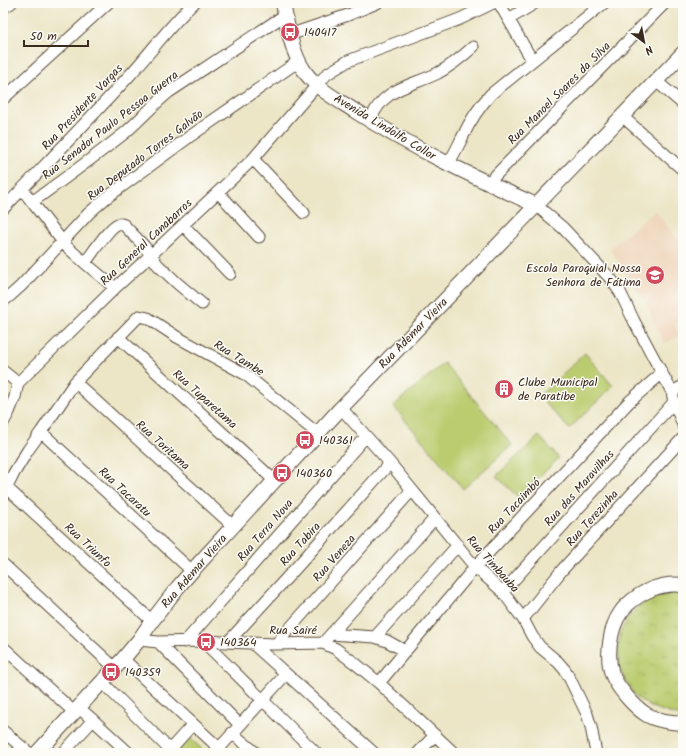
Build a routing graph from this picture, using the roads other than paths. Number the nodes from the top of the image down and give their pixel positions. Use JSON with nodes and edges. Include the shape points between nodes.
{"nodes":[{"id":1,"x":11,"y":3,"type":"edge"},
{"id":2,"x":108,"y":3,"type":"edge"},
{"id":3,"x":194,"y":3,"type":"edge"},
{"id":4,"x":377,"y":3,"type":"edge"},
{"id":5,"x":493,"y":3,"type":"edge"},
{"id":6,"x":499,"y":3,"type":"edge"},
{"id":7,"x":535,"y":3,"type":"edge"},
{"id":8,"x":604,"y":3,"type":"edge"},
{"id":9,"x":665,"y":3,"type":"edge"},
{"id":10,"x":3,"y":8,"type":"edge"},
{"id":11,"x":284,"y":9,"type":"edge"},
{"id":12,"x":509,"y":19,"type":"junction"},
{"id":13,"x":289,"y":34,"type":"junction"},
{"id":14,"x":473,"y":47,"type":"dead end"},
{"id":15,"x":683,"y":53,"type":"edge"},
{"id":16,"x":532,"y":60,"type":"junction"},
{"id":17,"x":299,"y":61,"type":"junction"},
{"id":18,"x":656,"y":81,"type":"junction"},
{"id":19,"x":317,"y":85,"type":"junction"},
{"id":20,"x":3,"y":99,"type":"edge"},
{"id":21,"x":683,"y":104,"type":"edge"},
{"id":22,"x":622,"y":116,"type":"junction"},
{"id":23,"x":370,"y":121,"type":"junction"},
{"id":24,"x":253,"y":159,"type":"junction"},
{"id":25,"x":448,"y":164,"type":"junction"},
{"id":26,"x":683,"y":170,"type":"edge"},
{"id":27,"x":487,"y":184,"type":"junction"},
{"id":28,"x":22,"y":189,"type":"junction"},
{"id":29,"x":218,"y":192,"type":"junction"},
{"id":30,"x":32,"y":202,"type":"junction"},
{"id":31,"x":536,"y":205,"type":"junction"},
{"id":32,"x":3,"y":209,"type":"edge"},
{"id":33,"x":304,"y":213,"type":"dead end"},
{"id":34,"x":182,"y":225,"type":"junction"},
{"id":35,"x":260,"y":237,"type":"dead end"},
{"id":36,"x":63,"y":241,"type":"junction"},
{"id":37,"x":151,"y":255,"type":"junction"},
{"id":38,"x":85,"y":263,"type":"junction"},
{"id":39,"x":230,"y":274,"type":"dead end"},
{"id":40,"x":115,"y":288,"type":"junction"},
{"id":41,"x":3,"y":301,"type":"edge"},
{"id":42,"x":202,"y":304,"type":"dead end"},
{"id":43,"x":118,"y":337,"type":"junction"},
{"id":44,"x":3,"y":371,"type":"edge"},
{"id":45,"x":662,"y":373,"type":"junction"},
{"id":46,"x":75,"y":382,"type":"junction"},
{"id":47,"x":18,"y":383,"type":"junction"},
{"id":48,"x":683,"y":386,"type":"edge"},
{"id":49,"x":673,"y":397,"type":"junction"},
{"id":50,"x":340,"y":408,"type":"junction"},
{"id":51,"x":3,"y":423,"type":"edge"},
{"id":52,"x":683,"y":425,"type":"edge"},
{"id":53,"x":41,"y":432,"type":"junction"},
{"id":54,"x":318,"y":434,"type":"junction"},
{"id":55,"x":366,"y":436,"type":"junction"},
{"id":56,"x":683,"y":438,"type":"edge"},
{"id":57,"x":390,"y":463,"type":"junction"},
{"id":58,"x":275,"y":481,"type":"junction"},
{"id":59,"x":412,"y":490,"type":"junction"},
{"id":60,"x":5,"y":491,"type":"edge"},
{"id":61,"x":435,"y":518,"type":"junction"},
{"id":62,"x":233,"y":526,"type":"junction"},
{"id":63,"x":458,"y":545,"type":"junction"},
{"id":64,"x":3,"y":564,"type":"edge"},
{"id":65,"x":475,"y":567,"type":"junction"},
{"id":66,"x":192,"y":571,"type":"junction"},
{"id":67,"x":683,"y":585,"type":"edge"},
{"id":68,"x":502,"y":592,"type":"junction"},
{"id":69,"x":523,"y":619,"type":"junction"},
{"id":70,"x":152,"y":621,"type":"junction"},
{"id":71,"x":330,"y":634,"type":"junction"},
{"id":72,"x":375,"y":637,"type":"junction"},
{"id":73,"x":139,"y":640,"type":"junction"},
{"id":74,"x":203,"y":641,"type":"junction"},
{"id":75,"x":158,"y":642,"type":"junction"},
{"id":76,"x":185,"y":642,"type":"junction"},
{"id":77,"x":228,"y":642,"type":"junction"},
{"id":78,"x":252,"y":643,"type":"junction"},
{"id":79,"x":323,"y":643,"type":"junction"},
{"id":80,"x":276,"y":644,"type":"junction"},
{"id":81,"x":3,"y":647,"type":"edge"},
{"id":82,"x":405,"y":651,"type":"junction"},
{"id":83,"x":119,"y":663,"type":"junction"},
{"id":84,"x":286,"y":674,"type":"junction"},
{"id":85,"x":102,"y":682,"type":"junction"},
{"id":86,"x":379,"y":684,"type":"junction"},
{"id":87,"x":263,"y":700,"type":"junction"},
{"id":88,"x":76,"y":710,"type":"junction"},
{"id":89,"x":93,"y":720,"type":"junction"},
{"id":90,"x":683,"y":723,"type":"edge"},
{"id":91,"x":193,"y":724,"type":"junction"},
{"id":92,"x":236,"y":729,"type":"junction"},
{"id":93,"x":3,"y":731,"type":"edge"},
{"id":94,"x":435,"y":735,"type":"junction"},
{"id":95,"x":168,"y":751,"type":"edge"},
{"id":96,"x":217,"y":751,"type":"edge"},
{"id":97,"x":29,"y":753,"type":"edge"},
{"id":98,"x":37,"y":753,"type":"edge"},
{"id":99,"x":65,"y":753,"type":"edge"},
{"id":100,"x":129,"y":753,"type":"edge"},
{"id":101,"x":256,"y":753,"type":"edge"},
{"id":102,"x":316,"y":753,"type":"edge"},
{"id":103,"x":374,"y":753,"type":"edge"},
{"id":104,"x":418,"y":753,"type":"edge"},
{"id":105,"x":454,"y":753,"type":"edge"},
{"id":106,"x":596,"y":753,"type":"edge"}],
"edges":[{"from":1,"to":10,"type":"street"},
{"from":2,"to":20,"type":"street"},
{"from":3,"to":28,"type":"street","name":"Rua Presidente Vargas","via":[[109,98]]},
{"from":4,"to":13,"type":"street"},
{"from":5,"to":19,"type":"street","name":"Rua General Canabarros","via":[[460,19],[348,61],[327,74]]},
{"from":6,"to":12,"type":"street"},
{"from":7,"to":12,"type":"street"},
{"from":8,"to":16,"type":"street"},
{"from":9,"to":27,"type":"street","name":"Rua Manoel Soares da Silva"},
{"from":11,"to":13,"type":"main road","name":"Avenida Lindolfo Collor"},
{"from":11,"to":30,"type":"street","name":"Rua Senador Paulo Pessoa Guerra","via":[[169,92],[139,121]]},
{"from":12,"to":16,"type":"street"},
{"from":13,"to":17,"type":"main road","name":"Avenida Lindolfo Collor"},
{"from":14,"to":23,"type":"street","via":[[438,73],[390,94],[380,102]]},
{"from":15,"to":18,"type":"main road","name":"Rua Ademar Vieira"},
{"from":16,"to":25,"type":"street","via":[[482,103]]},
{"from":17,"to":19,"type":"main road","name":"Avenida Lindolfo Collor"},
{"from":17,"to":36,"type":"street","name":"Rua Deputado Torres Galvão","via":[[112,193],[89,212]]},
{"from":18,"to":21,"type":"street"},
{"from":18,"to":22,"type":"main road","name":"Rua Ademar Vieira"},
{"from":19,"to":23,"type":"main road","name":"Avenida Lindolfo Collor"},
{"from":19,"to":24,"type":"street","name":"Rua General Canabarros"},
{"from":22,"to":26,"type":"street"},
{"from":22,"to":31,"type":"main road","name":"Rua Ademar Vieira"},
{"from":23,"to":25,"type":"main road","name":"Avenida Lindolfo Collor"},
{"from":24,"to":29,"type":"street","name":"Rua General Canabarros"},
{"from":24,"to":33,"type":"street"},
{"from":25,"to":27,"type":"main road","name":"Avenida Lindolfo Collor"},
{"from":27,"to":31,"type":"main road","name":"Avenida Lindolfo Collor"},
{"from":28,"to":30,"type":"street"},
{"from":28,"to":32,"type":"street","name":"Rua Presidente Vargas"},
{"from":29,"to":34,"type":"street","name":"Rua General Canabarros"},
{"from":29,"to":35,"type":"street"},
{"from":30,"to":36,"type":"street"},
{"from":31,"to":45,"type":"street","via":[[563,228],[611,279]]},
{"from":31,"to":50,"type":"main road","name":"Rua Ademar Vieira"},
{"from":34,"to":37,"type":"street","name":"Rua General Canabarros"},
{"from":34,"to":39,"type":"street"},
{"from":36,"to":38,"type":"street"},
{"from":36,"to":41,"type":"street","name":"Rua Deputado Torres Galvão","via":[[21,286]]},
{"from":37,"to":38,"type":"street","via":[[124,225],[118,224]]},
{"from":37,"to":40,"type":"street","name":"Rua General Canabarros"},
{"from":37,"to":42,"type":"street","via":[[158,265]]},
{"from":38,"to":40,"type":"street"},
{"from":40,"to":47,"type":"street","name":"Rua General Canabarros"},
{"from":43,"to":46,"type":"street"},
{"from":43,"to":54,"type":"street","name":"Rua Tambe","via":[[139,316],[148,318],[245,374]]},
{"from":43,"to":58,"type":"street","name":"Rua Tuparetama"},
{"from":44,"to":47,"type":"street"},
{"from":45,"to":49,"type":"street"},
{"from":45,"to":65,"type":"street","name":"Rua Tacaimbó","via":[[629,402]]},
{"from":46,"to":53,"type":"street"},
{"from":46,"to":62,"type":"street","name":"Rua Toritama"},
{"from":47,"to":51,"type":"street","via":[[16,397]]},
{"from":48,"to":49,"type":"street","name":"Rua das Maravilhas"},
{"from":49,"to":52,"type":"street"},
{"from":49,"to":68,"type":"street","name":"Rua das Maravilhas"},
{"from":50,"to":54,"type":"main road","name":"Rua Ademar Vieira"},
{"from":50,"to":55,"type":"street","name":"Rua Timbauba"},
{"from":53,"to":60,"type":"street","via":[[14,472]]},
{"from":53,"to":66,"type":"street","name":"Rua Tacaratu"},
{"from":54,"to":58,"type":"main road","name":"Rua Ademar Vieira"},
{"from":55,"to":57,"type":"street","name":"Rua Timbauba"},
{"from":55,"to":76,"type":"street","name":"Rua Terra Nova"},
{"from":56,"to":69,"type":"street","name":"Rua Terezinha","via":[[562,570]]},
{"from":57,"to":59,"type":"street","name":"Rua Timbauba"},
{"from":57,"to":77,"type":"street","name":"Rua Tabira"},
{"from":58,"to":62,"type":"main road","name":"Rua Ademar Vieira"},
{"from":59,"to":61,"type":"street","name":"Rua Timbauba"},
{"from":59,"to":80,"type":"street","name":"Rua Veneza"},
{"from":60,"to":70,"type":"street","name":"Rua Triunfo"},
{"from":61,"to":63,"type":"street","name":"Rua Timbauba"},
{"from":61,"to":71,"type":"street"},
{"from":62,"to":66,"type":"main road","name":"Rua Ademar Vieira"},
{"from":63,"to":65,"type":"street","name":"Rua Timbauba"},
{"from":63,"to":72,"type":"street"},
{"from":64,"to":83,"type":"street"},
{"from":65,"to":68,"type":"street","name":"Rua Timbauba"},
{"from":65,"to":82,"type":"street","name":"Rua Tacaimbó"},
{"from":66,"to":70,"type":"main road","name":"Rua Ademar Vieira"},
{"from":67,"to":90,"type":"main road","via":[[661,586],[646,591],[632,601],[615,623],[608,651],[612,674],[636,707],[661,720]]},
{"from":68,"to":69,"type":"street","name":"Rua Timbauba"},
{"from":69,"to":106,"type":"street","name":"Rua Timbauba","via":[[536,642],[558,662],[570,679],[587,714]]},
{"from":70,"to":73,"type":"main road","name":"Rua Ademar Vieira"},
{"from":71,"to":72,"type":"street"},
{"from":71,"to":79,"type":"street"},
{"from":72,"to":82,"type":"street"},
{"from":73,"to":75,"type":"street","name":"Rua Sairé"},
{"from":73,"to":83,"type":"main road","name":"Rua Ademar Vieira"},
{"from":74,"to":76,"type":"street","name":"Rua Sairé"},
{"from":74,"to":77,"type":"street","name":"Rua Sairé"},
{"from":74,"to":87,"type":"street"},
{"from":75,"to":76,"type":"street","name":"Rua Sairé"},
{"from":75,"to":92,"type":"street"},
{"from":77,"to":78,"type":"street","name":"Rua Sairé"},
{"from":78,"to":80,"type":"street","name":"Rua Sairé"},
{"from":78,"to":84,"type":"street"},
{"from":79,"to":80,"type":"street","name":"Rua Sairé"},
{"from":79,"to":86,"type":"street","name":"Rua Sairé","via":[[336,649]]},
{"from":81,"to":88,"type":"street"},
{"from":82,"to":86,"type":"street","name":"Rua Tacaimbó"},
{"from":83,"to":85,"type":"main road","name":"Rua Ademar Vieira"},
{"from":83,"to":91,"type":"street"},
{"from":84,"to":87,"type":"street"},
{"from":84,"to":103,"type":"street"},
{"from":85,"to":88,"type":"main road","name":"Rua Ademar Vieira"},
{"from":85,"to":95,"type":"street"},
{"from":86,"to":94,"type":"street","name":"Rua Sairé"},
{"from":87,"to":92,"type":"street"},
{"from":87,"to":102,"type":"street"},
{"from":88,"to":89,"type":"street"},
{"from":88,"to":98,"type":"main road","name":"Rua Ademar Vieira"},
{"from":89,"to":99,"type":"street"},
{"from":89,"to":100,"type":"street"},
{"from":91,"to":95,"type":"street"},
{"from":91,"to":96,"type":"street"},
{"from":92,"to":96,"type":"street"},
{"from":92,"to":101,"type":"street"},
{"from":93,"to":97,"type":"street"},
{"from":94,"to":104,"type":"street"},
{"from":94,"to":105,"type":"street","name":"Rua Sairé"}]}
